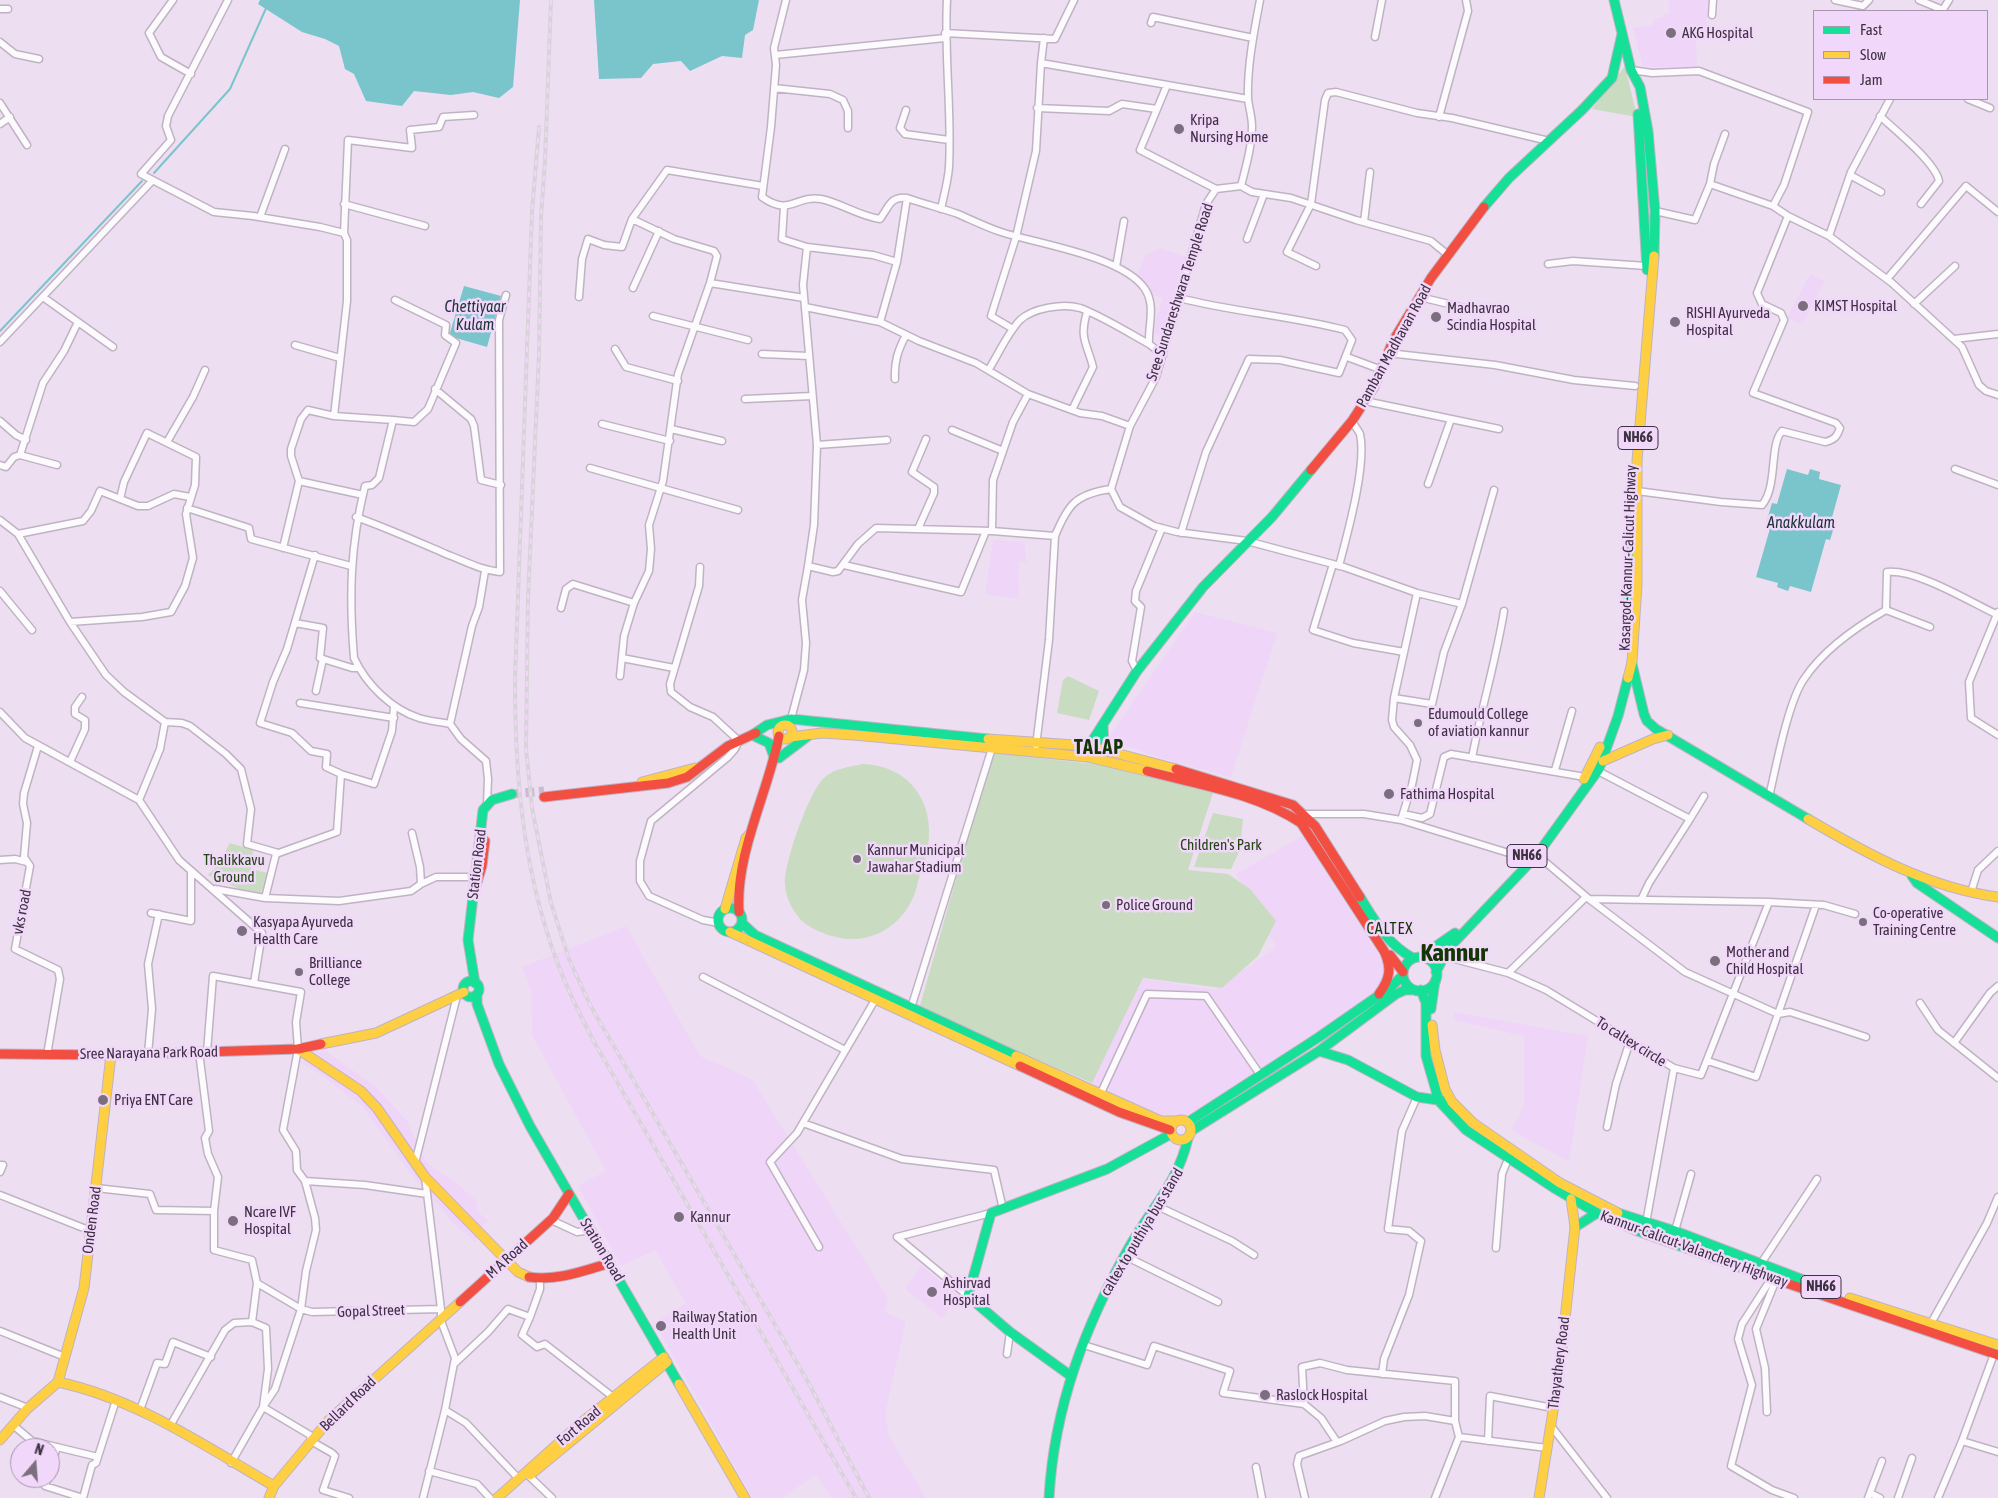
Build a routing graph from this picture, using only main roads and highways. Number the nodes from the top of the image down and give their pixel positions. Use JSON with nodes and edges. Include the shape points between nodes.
{"nodes":[{"id":1,"x":1614,"y":0,"type":"edge"},
{"id":2,"x":1622,"y":32,"type":"junction"},
{"id":3,"x":1647,"y":179,"type":"junction"},
{"id":4,"x":1632,"y":662,"type":"junction"},
{"id":5,"x":1103,"y":724,"type":"junction"},
{"id":6,"x":783,"y":728,"type":"junction"},
{"id":7,"x":811,"y":734,"type":"junction"},
{"id":8,"x":752,"y":735,"type":"junction"},
{"id":9,"x":1668,"y":735,"type":"junction"},
{"id":10,"x":789,"y":737,"type":"junction"},
{"id":11,"x":1089,"y":746,"type":"junction"},
{"id":12,"x":1036,"y":748,"type":"junction"},
{"id":13,"x":1104,"y":750,"type":"junction"},
{"id":14,"x":1088,"y":757,"type":"junction"},
{"id":15,"x":776,"y":758,"type":"junction"},
{"id":16,"x":1603,"y":761,"type":"junction"},
{"id":17,"x":1594,"y":769,"type":"junction"},
{"id":18,"x":544,"y":794,"type":"tunnel mouth"},
{"id":19,"x":512,"y":797,"type":"tunnel mouth"},
{"id":20,"x":488,"y":806,"type":"junction"},
{"id":21,"x":1303,"y":818,"type":"junction"},
{"id":22,"x":751,"y":833,"type":"junction"},
{"id":23,"x":1910,"y":874,"type":"junction"},
{"id":24,"x":473,"y":894,"type":"junction"},
{"id":25,"x":1998,"y":897,"type":"edge"},
{"id":26,"x":725,"y":910,"type":"junction"},
{"id":27,"x":739,"y":912,"type":"junction"},
{"id":28,"x":742,"y":923,"type":"junction"},
{"id":29,"x":1461,"y":931,"type":"junction"},
{"id":30,"x":730,"y":932,"type":"junction"},
{"id":31,"x":1998,"y":938,"type":"edge"},
{"id":32,"x":1383,"y":941,"type":"junction"},
{"id":33,"x":1432,"y":950,"type":"junction"},
{"id":34,"x":1417,"y":957,"type":"junction"},
{"id":35,"x":1436,"y":972,"type":"junction"},
{"id":36,"x":1403,"y":974,"type":"junction"},
{"id":37,"x":1435,"y":981,"type":"junction"},
{"id":38,"x":1418,"y":990,"type":"junction"},
{"id":39,"x":469,"y":993,"type":"junction"},
{"id":40,"x":1379,"y":994,"type":"junction"},
{"id":41,"x":877,"y":997,"type":"junction"},
{"id":42,"x":298,"y":1049,"type":"junction"},
{"id":43,"x":1319,"y":1051,"type":"junction"},
{"id":44,"x":0,"y":1054,"type":"edge"},
{"id":45,"x":111,"y":1056,"type":"junction"},
{"id":46,"x":1439,"y":1101,"type":"junction"},
{"id":47,"x":1452,"y":1102,"type":"junction"},
{"id":48,"x":1175,"y":1122,"type":"junction"},
{"id":49,"x":1189,"y":1130,"type":"junction"},
{"id":50,"x":1171,"y":1132,"type":"junction"},
{"id":51,"x":569,"y":1194,"type":"junction"},
{"id":52,"x":1571,"y":1199,"type":"junction"},
{"id":53,"x":1600,"y":1210,"type":"junction"},
{"id":54,"x":1575,"y":1226,"type":"junction"},
{"id":55,"x":505,"y":1260,"type":"junction"},
{"id":56,"x":610,"y":1263,"type":"junction"},
{"id":57,"x":441,"y":1321,"type":"joint"},
{"id":58,"x":1997,"y":1351,"type":"edge"},
{"id":59,"x":666,"y":1359,"type":"junction"},
{"id":60,"x":1071,"y":1376,"type":"junction"},
{"id":61,"x":58,"y":1382,"type":"junction"},
{"id":62,"x":0,"y":1440,"type":"edge"},
{"id":63,"x":560,"y":1447,"type":"junction"},
{"id":64,"x":274,"y":1486,"type":"junction"},
{"id":65,"x":269,"y":1498,"type":"edge"},
{"id":66,"x":497,"y":1498,"type":"edge"},
{"id":67,"x":506,"y":1498,"type":"edge"},
{"id":68,"x":746,"y":1498,"type":"edge"},
{"id":69,"x":1051,"y":1498,"type":"edge"},
{"id":70,"x":1539,"y":1498,"type":"edge"}],
"edges":[{"from":1,"to":2,"type":"main road","name":"Kasargod-Kannur-Calicut Highway","number":"NH66"},
{"from":2,"to":3,"type":"main road","name":"Kasargod-Kannur-Calicut Highway","number":"NH66","via":[[1635,80]]},
{"from":2,"to":5,"type":"main road","name":"Pamban Madhavan Road","via":[[1612,78],[1509,178],[1482,209],[1430,278],[1388,353],[1374,387],[1352,421],[1307,477],[1203,587],[1137,671]]},
{"from":3,"to":4,"type":"main road","name":"Kasargod-Kannur-Calicut Highway","number":"NH66","via":[[1655,211],[1654,265],[1638,430],[1637,584]]},
{"from":3,"to":17,"type":"main road","name":"Kasargod-Kannur-Calicut Highway","number":"NH66","via":[[1647,266],[1635,386],[1625,656]]},
{"from":4,"to":9,"type":"main road","via":[[1647,721]]},
{"from":4,"to":16,"type":"main road","name":"Kasargod-Kannur-Calicut Highway","number":"NH66"},
{"from":5,"to":11,"type":"main road","name":"Pamban Madhavan Road"},
{"from":5,"to":13,"type":"main road"},
{"from":6,"to":8,"type":"main road"},
{"from":6,"to":8,"type":"main road","via":[[767,725]]},
{"from":6,"to":10,"type":"main road","via":[[792,731]]},
{"from":6,"to":12,"type":"main road","via":[[810,721]]},
{"from":6,"to":15,"type":"main road"},
{"from":7,"to":10,"type":"main road"},
{"from":7,"to":12,"type":"main road","via":[[992,748]]},
{"from":7,"to":15,"type":"main road"},
{"from":8,"to":15,"type":"main road","via":[[769,743]]},
{"from":8,"to":18,"type":"main road","via":[[700,766],[644,782]]},
{"from":9,"to":16,"type":"main road"},
{"from":9,"to":23,"type":"main road","via":[[1769,797]]},
{"from":10,"to":15,"type":"main road"},
{"from":11,"to":12,"type":"main road"},
{"from":11,"to":13,"type":"main road"},
{"from":11,"to":14,"type":"main road","name":"Pamban Madhavan Road"},
{"from":12,"to":14,"type":"main road"},
{"from":13,"to":21,"type":"main road","via":[[1293,805]]},
{"from":14,"to":21,"type":"main road","via":[[1258,801]]},
{"from":15,"to":22,"type":"main road"},
{"from":16,"to":17,"type":"main road","name":"Kasargod-Kannur-Calicut Highway","number":"NH66"},
{"from":17,"to":29,"type":"main road","name":"Kasargod-Kannur-Calicut Highway","number":"NH66","via":[[1525,858]]},
{"from":17,"to":29,"type":"main road","name":"Kasargod-Kannur-Calicut Highway","number":"NH66","via":[[1538,855]]},
{"from":19,"to":20,"type":"main road","via":[[492,800]]},
{"from":20,"to":24,"type":"main road","via":[[482,866]]},
{"from":20,"to":24,"type":"main road","name":"Station Road","via":[[484,810]]},
{"from":21,"to":32,"type":"main road"},
{"from":22,"to":26,"type":"main road","via":[[746,838]]},
{"from":22,"to":27,"type":"main road","via":[[740,881]]},
{"from":23,"to":25,"type":"main road"},
{"from":23,"to":31,"type":"main road","via":[[1917,883]]},
{"from":24,"to":39,"type":"main road","name":"Station Road","via":[[468,940]]},
{"from":26,"to":27,"type":"main road","via":[[732,908]]},
{"from":26,"to":30,"type":"main road","via":[[719,923]]},
{"from":27,"to":28,"type":"main road"},
{"from":28,"to":30,"type":"main road","via":[[738,930]]},
{"from":28,"to":41,"type":"main road","via":[[755,935]]},
{"from":29,"to":33,"type":"main road","name":"Kasargod-Kannur-Calicut Highway","number":"NH66"},
{"from":29,"to":35,"type":"main road"},
{"from":30,"to":41,"type":"main road"},
{"from":32,"to":33,"type":"main road","via":[[1409,951]]},
{"from":32,"to":34,"type":"main road"},
{"from":32,"to":36,"type":"main road"},
{"from":32,"to":40,"type":"main road","via":[[1391,972]]},
{"from":33,"to":34,"type":"main road","name":"Kasargod-Kannur-Calicut Highway","number":"NH66"},
{"from":34,"to":35,"type":"main road","via":[[1432,962]]},
{"from":34,"to":36,"type":"main road","number":"NH66","via":[[1406,963]]},
{"from":35,"to":37,"type":"main road","number":"NH66"},
{"from":36,"to":38,"type":"main road","number":"NH66","via":[[1406,984]]},
{"from":36,"to":40,"type":"main road"},
{"from":37,"to":38,"type":"main road","via":[[1428,988]]},
{"from":37,"to":47,"type":"main road","name":"Kannur-Calicut-Valanchery Highway","number":"NH66","via":[[1431,1013],[1435,1050],[1445,1089]]},
{"from":38,"to":43,"type":"main road","via":[[1396,994]]},
{"from":38,"to":46,"type":"main road","name":"Kannur-Calicut-Valanchery Highway","number":"NH66","via":[[1426,1003],[1426,1056]]},
{"from":39,"to":42,"type":"main road","name":"Sree Narayana Park Road","via":[[376,1033]]},
{"from":39,"to":51,"type":"main road","name":"Station Road","via":[[503,1072]]},
{"from":40,"to":49,"type":"main road"},
{"from":41,"to":48,"type":"main road","via":[[911,1008],[1100,1095],[1162,1121]]},
{"from":41,"to":50,"type":"main road","via":[[1119,1112]]},
{"from":42,"to":45,"type":"main road","name":"Sree Narayana Park Road"},
{"from":42,"to":55,"type":"main road","via":[[360,1091],[377,1108],[425,1176]]},
{"from":43,"to":46,"type":"main road","via":[[1348,1060],[1417,1097]]},
{"from":43,"to":49,"type":"main road"},
{"from":44,"to":45,"type":"main road","name":"Sree Narayana Park Road"},
{"from":45,"to":61,"type":"main road","name":"Onden Road","via":[[84,1288]]},
{"from":46,"to":47,"type":"main road"},
{"from":46,"to":52,"type":"main road","name":"Kannur-Calicut-Valanchery Highway","number":"NH66","via":[[1466,1130]]},
{"from":47,"to":53,"type":"main road","name":"Kannur-Calicut-Valanchery Highway","number":"NH66","via":[[1501,1144]]},
{"from":48,"to":49,"type":"main road","via":[[1182,1120]]},
{"from":48,"to":50,"type":"main road"},
{"from":49,"to":50,"type":"main road","via":[[1180,1140]]},
{"from":49,"to":60,"type":"main road","name":"caltex to puthiya bus stand","via":[[1184,1161],[1178,1175],[1125,1256],[1100,1303]]},
{"from":50,"to":60,"type":"main road","via":[[1107,1169],[991,1213],[968,1296],[1010,1332]]},
{"from":51,"to":55,"type":"main road","name":"M A Road","via":[[551,1220]]},
{"from":51,"to":56,"type":"main road","name":"Station Road"},
{"from":52,"to":53,"type":"main road","name":"Kannur-Calicut-Valanchery Highway","number":"NH66"},
{"from":52,"to":54,"type":"main road","name":"Thayathery Road"},
{"from":53,"to":54,"type":"main road"},
{"from":53,"to":58,"type":"main road","name":"Kannur-Calicut-Valanchery Highway","number":"NH66","via":[[1675,1231]]},
{"from":53,"to":58,"type":"main road","name":"Kannur-Calicut-Valanchery Highway","number":"NH66","via":[[1635,1230],[1773,1280]]},
{"from":54,"to":70,"type":"main road","name":"Thayathery Road"},
{"from":55,"to":56,"type":"main road","via":[[527,1277],[540,1280]]},
{"from":55,"to":57,"type":"main road","name":"M A Road"},
{"from":56,"to":59,"type":"main road","name":"Station Road"},
{"from":57,"to":64,"type":"main road","name":"Bellard Road","via":[[335,1414]]},
{"from":59,"to":63,"type":"main road","name":"Fort Road"},
{"from":59,"to":63,"type":"main road","name":"Fort Road","via":[[613,1397]]},
{"from":59,"to":68,"type":"main road","name":"Station Road"},
{"from":60,"to":69,"type":"main road","name":"caltex to puthiya bus stand","via":[[1055,1432]]},
{"from":61,"to":62,"type":"main road","via":[[28,1408]]},
{"from":61,"to":64,"type":"main road","via":[[90,1389],[140,1410]]},
{"from":63,"to":66,"type":"main road","name":"Fort Road"},
{"from":63,"to":67,"type":"main road","name":"Fort Road"},
{"from":64,"to":65,"type":"main road","name":"Bellard Road"}]}
